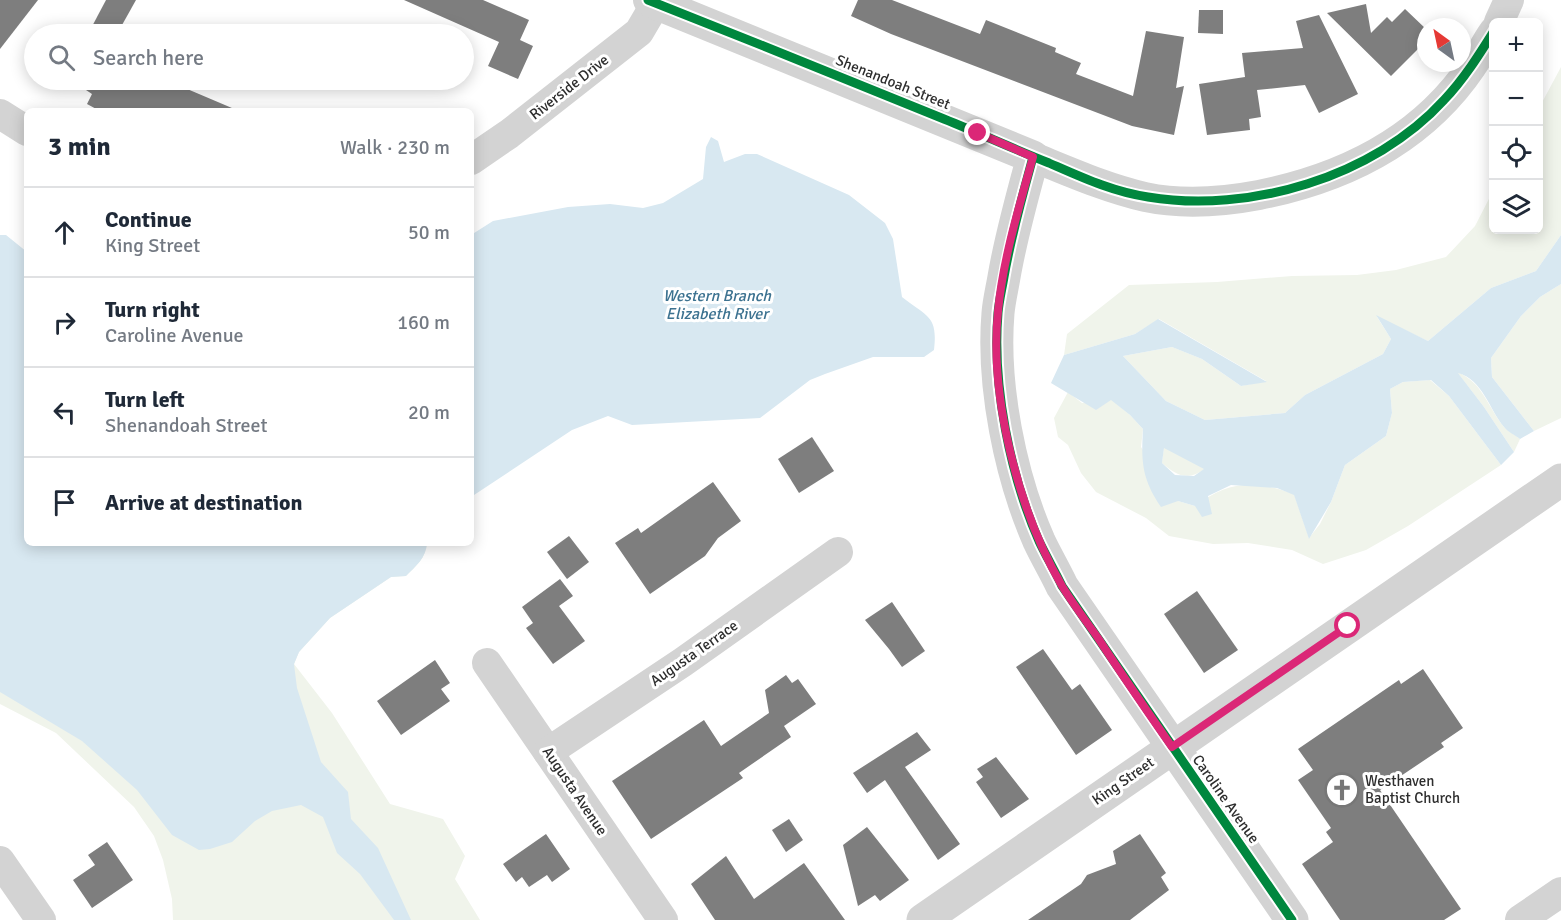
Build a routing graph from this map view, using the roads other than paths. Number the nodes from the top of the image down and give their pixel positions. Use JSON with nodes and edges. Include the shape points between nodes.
{"nodes":[{"id":1,"x":1509,"y":0,"type":"edge"},
{"id":2,"x":652,"y":1,"type":"edge"},
{"id":3,"x":1500,"y":18,"type":"edge"},
{"id":4,"x":1489,"y":39,"type":"edge"},
{"id":5,"x":0,"y":114,"type":"edge"},
{"id":6,"x":24,"y":129,"type":"edge"},
{"id":7,"x":1033,"y":157,"type":"junction"},
{"id":8,"x":474,"y":158,"type":"edge"},
{"id":9,"x":1561,"y":480,"type":"edge"},
{"id":10,"x":838,"y":552,"type":"dead end"},
{"id":11,"x":487,"y":663,"type":"dead end"},
{"id":12,"x":1172,"y":747,"type":"junction"},
{"id":13,"x":548,"y":752,"type":"junction"},
{"id":14,"x":0,"y":861,"type":"edge"},
{"id":15,"x":1561,"y":892,"type":"edge"},
{"id":16,"x":41,"y":920,"type":"edge"},
{"id":17,"x":663,"y":920,"type":"edge"},
{"id":18,"x":923,"y":920,"type":"edge"},
{"id":19,"x":1292,"y":920,"type":"edge"},
{"id":20,"x":1520,"y":920,"type":"edge"}],
"edges":[{"from":1,"to":3,"type":"street"},
{"from":2,"to":7,"type":"street","name":"Shenandoah Street"},
{"from":2,"to":8,"type":"street","name":"Riverside Drive","via":[[639,32]]},
{"from":4,"to":7,"type":"street","name":"Shenandoah Street","via":[[1443,102],[1410,131],[1373,156],[1332,176],[1290,189],[1231,200],[1189,202],[1147,197],[1098,184]]},
{"from":5,"to":6,"type":"street"},
{"from":7,"to":12,"type":"street","name":"Caroline Avenue","via":[[1011,235],[998,311],[1000,397],[1008,439],[1039,539],[1062,586]]},
{"from":9,"to":12,"type":"street","name":"King Street"},
{"from":10,"to":13,"type":"street","name":"Augusta Terrace"},
{"from":11,"to":13,"type":"street","name":"Augusta Avenue"},
{"from":12,"to":18,"type":"street","name":"King Street"},
{"from":12,"to":19,"type":"street","name":"Caroline Avenue"},
{"from":13,"to":17,"type":"street","name":"Augusta Avenue"},
{"from":14,"to":16,"type":"street"},
{"from":15,"to":20,"type":"street"}]}
